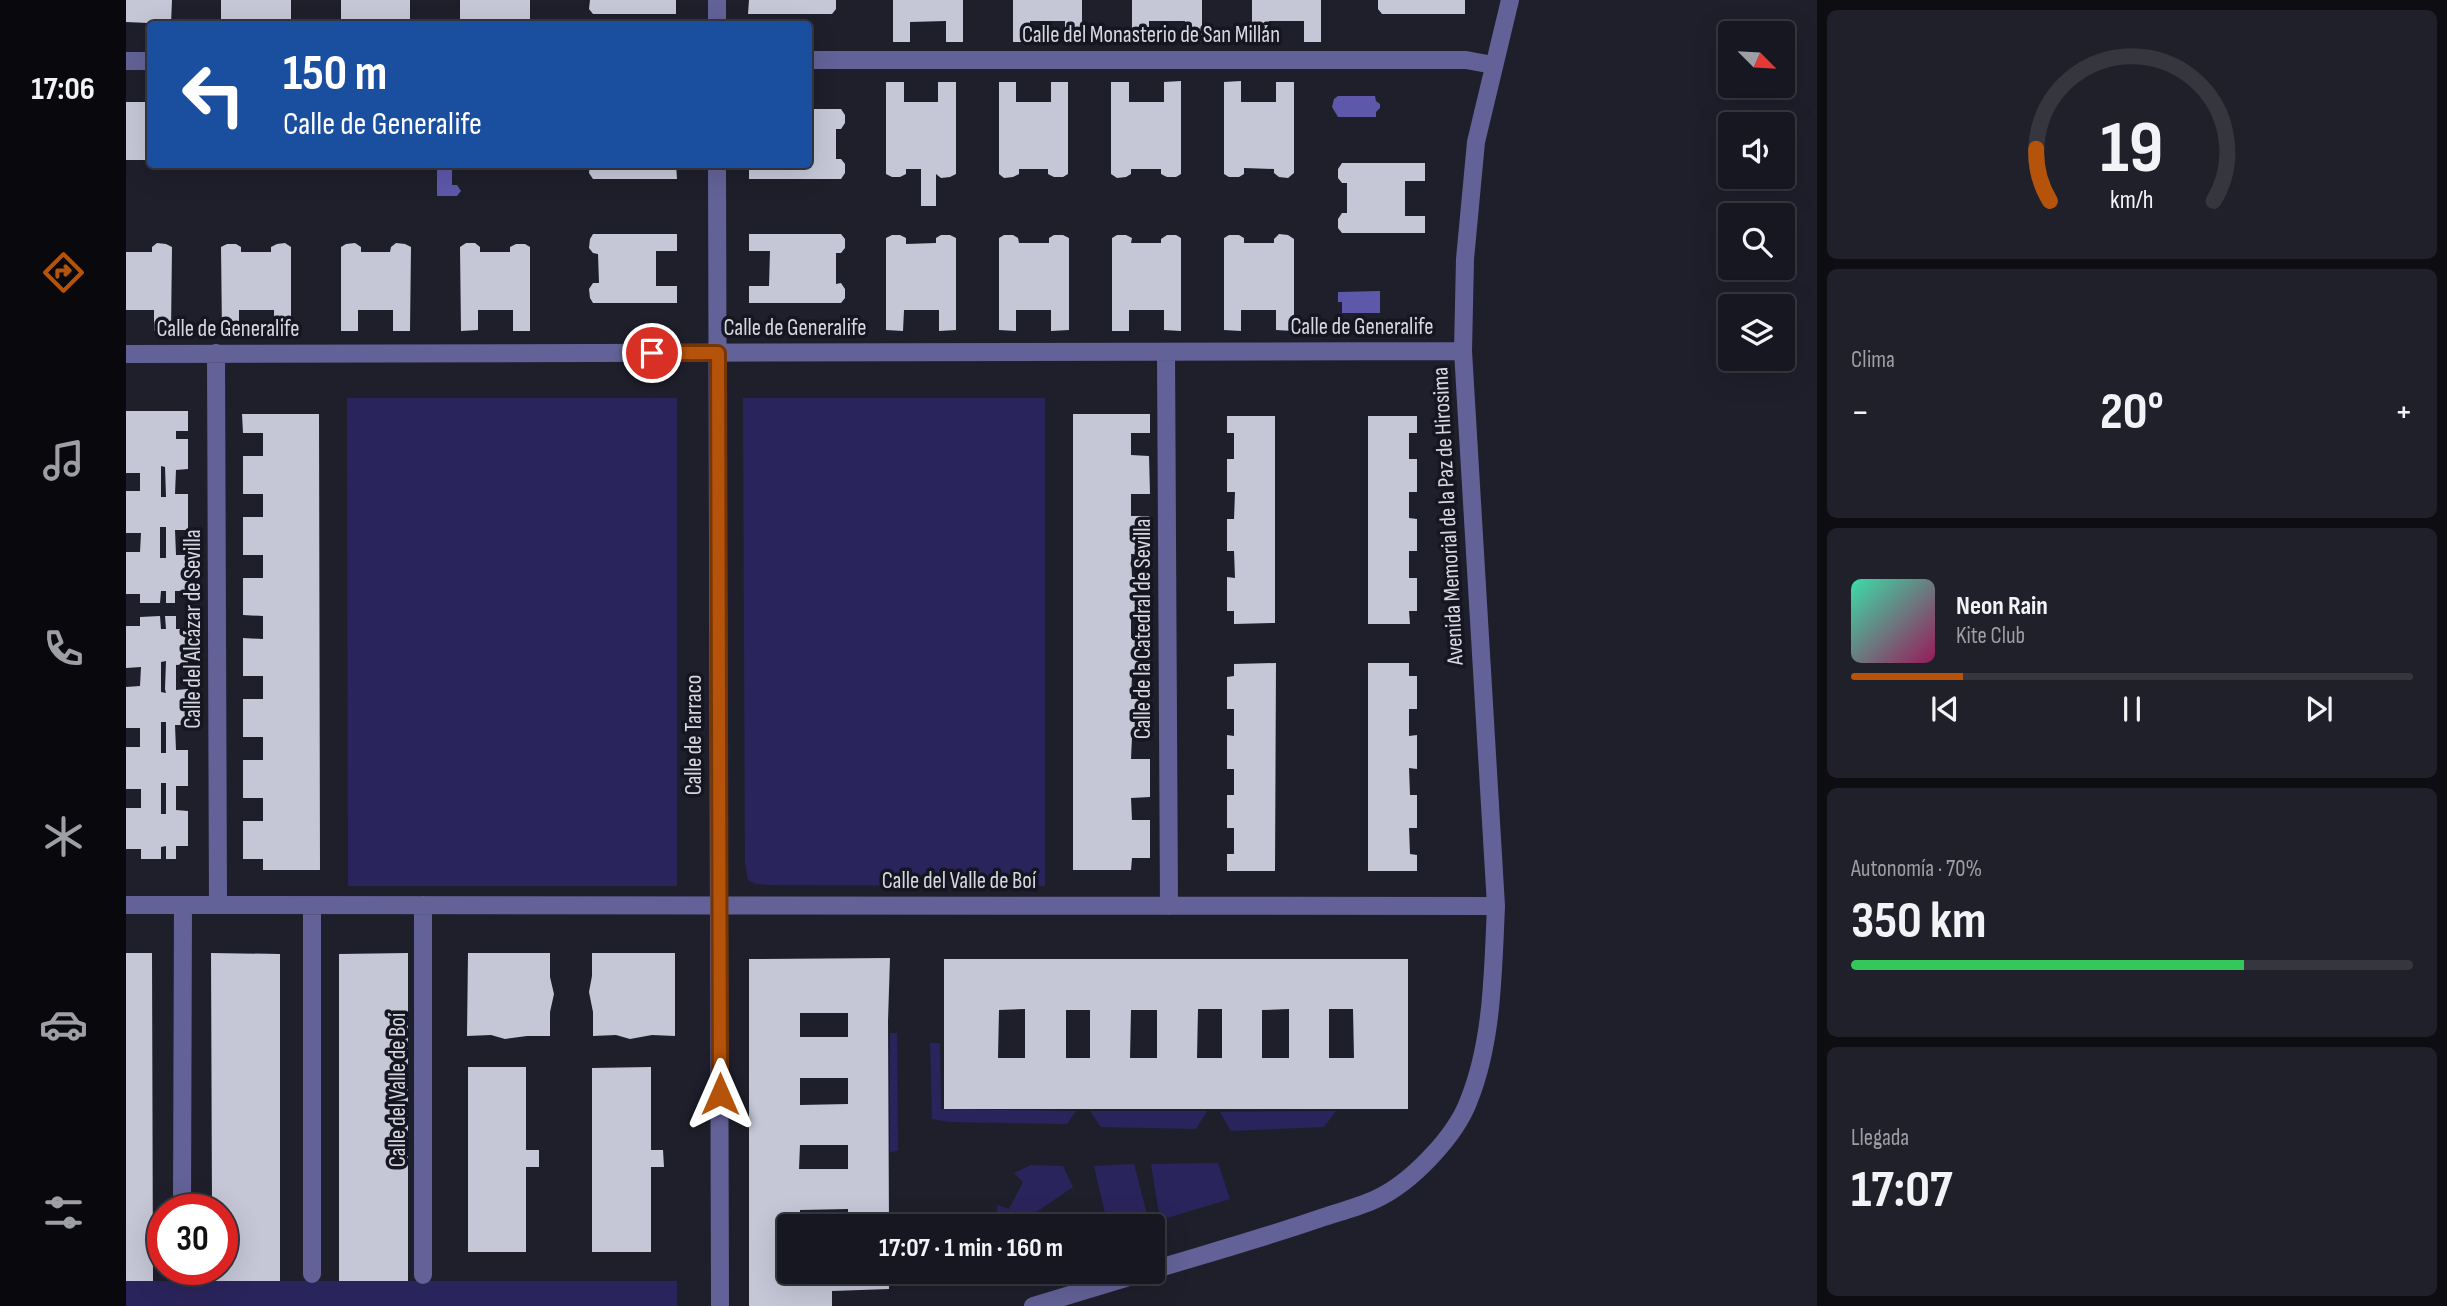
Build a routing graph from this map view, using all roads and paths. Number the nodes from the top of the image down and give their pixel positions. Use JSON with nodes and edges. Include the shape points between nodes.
{"nodes":[{"id":1,"x":717,"y":0,"type":"edge"},
{"id":2,"x":1510,"y":0,"type":"edge"},
{"id":3,"x":717,"y":21,"type":"edge"},
{"id":4,"x":812,"y":60,"type":"edge"},
{"id":5,"x":126,"y":61,"type":"edge"},
{"id":6,"x":147,"y":61,"type":"edge"},
{"id":7,"x":1493,"y":65,"type":"junction"},
{"id":8,"x":717,"y":168,"type":"edge"},
{"id":9,"x":1463,"y":351,"type":"junction"},
{"id":10,"x":1166,"y":352,"type":"junction"},
{"id":11,"x":718,"y":353,"type":"junction"},
{"id":12,"x":126,"y":354,"type":"edge"},
{"id":13,"x":216,"y":354,"type":"junction"},
{"id":14,"x":126,"y":905,"type":"edge"},
{"id":15,"x":183,"y":905,"type":"junction"},
{"id":16,"x":218,"y":905,"type":"junction"},
{"id":17,"x":312,"y":905,"type":"junction"},
{"id":18,"x":423,"y":905,"type":"junction"},
{"id":19,"x":719,"y":905,"type":"junction"},
{"id":20,"x":1169,"y":906,"type":"junction"},
{"id":21,"x":1496,"y":906,"type":"junction"},
{"id":22,"x":183,"y":1194,"type":"edge"},
{"id":23,"x":1165,"y":1266,"type":"edge"},
{"id":24,"x":312,"y":1274,"type":"dead end"},
{"id":25,"x":423,"y":1275,"type":"dead end"},
{"id":26,"x":1106,"y":1284,"type":"edge"},
{"id":27,"x":720,"y":1306,"type":"edge"},
{"id":28,"x":1034,"y":1306,"type":"edge"}],
"edges":[{"from":1,"to":3,"type":"street"},
{"from":2,"to":7,"type":"street","name":"Avenida Memorial de la Paz de Hirosima"},
{"from":4,"to":7,"type":"street","name":"Calle del Monasterio de San Millán","via":[[1466,60]]},
{"from":5,"to":6,"type":"street"},
{"from":7,"to":9,"type":"street","name":"Avenida Memorial de la Paz de Hirosima","via":[[1476,142],[1465,259]]},
{"from":8,"to":11,"type":"street","name":"Calle de Tarraco"},
{"from":9,"to":10,"type":"street","name":"Calle de Generalife"},
{"from":9,"to":21,"type":"street","name":"Avenida Memorial de la Paz de Hirosima"},
{"from":10,"to":11,"type":"street","name":"Calle de Generalife"},
{"from":10,"to":20,"type":"street","name":"Calle de la Catedral de Sevilla"},
{"from":11,"to":13,"type":"street","name":"Calle de Generalife"},
{"from":11,"to":19,"type":"street","name":"Calle de Tarraco"},
{"from":12,"to":13,"type":"street","name":"Calle de Generalife"},
{"from":13,"to":16,"type":"street","name":"Calle del Alcázar de Sevilla"},
{"from":14,"to":15,"type":"street","name":"Calle del Valle de Boí"},
{"from":15,"to":16,"type":"street","name":"Calle del Valle de Boí"},
{"from":15,"to":22,"type":"street"},
{"from":16,"to":17,"type":"street","name":"Calle del Valle de Boí"},
{"from":17,"to":18,"type":"street","name":"Calle del Valle de Boí"},
{"from":17,"to":24,"type":"street"},
{"from":18,"to":19,"type":"street","name":"Calle del Valle de Boí"},
{"from":18,"to":25,"type":"street","name":"Calle del Valle de Boí"},
{"from":19,"to":20,"type":"street","name":"Calle del Valle de Boí"},
{"from":19,"to":27,"type":"street","name":"Calle de Tarraco"},
{"from":20,"to":21,"type":"street","name":"Calle del Valle de Boí"},
{"from":21,"to":23,"type":"street","name":"Avenida Memorial de la Paz de Hirosima","via":[[1489,1005],[1475,1084],[1460,1121],[1429,1159],[1377,1199]]},
{"from":26,"to":28,"type":"street"}]}
